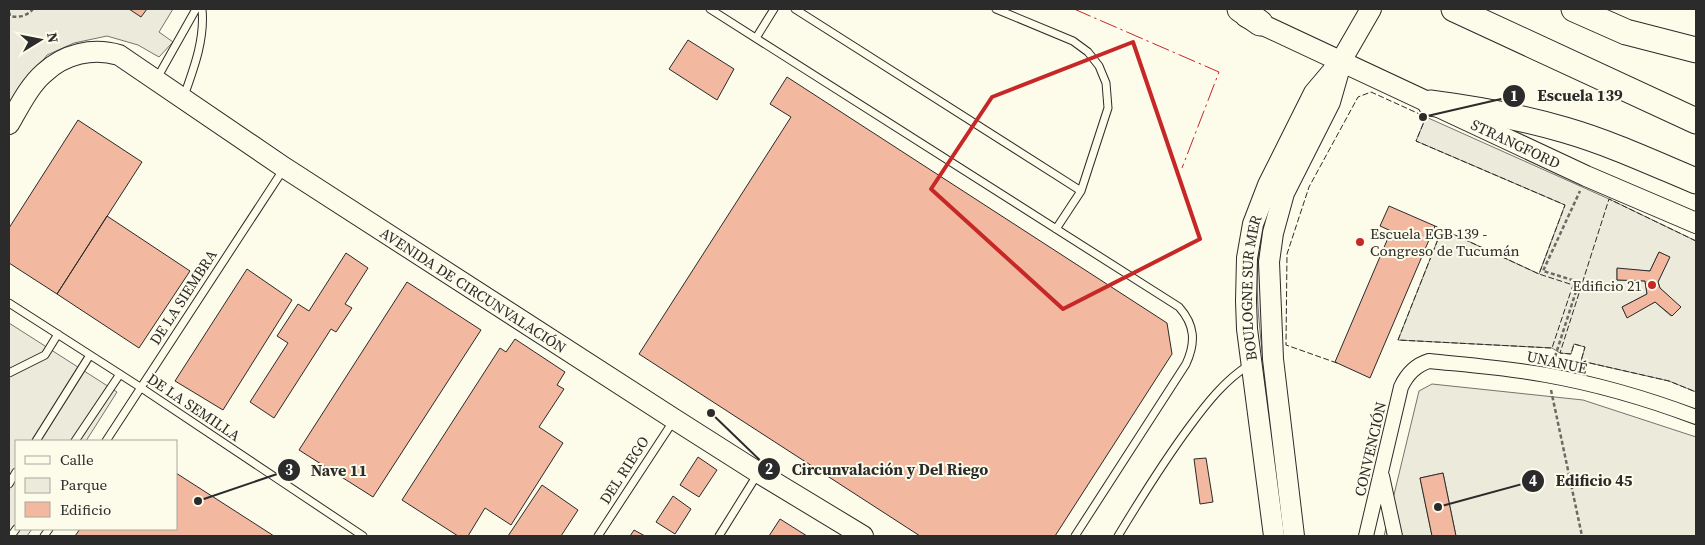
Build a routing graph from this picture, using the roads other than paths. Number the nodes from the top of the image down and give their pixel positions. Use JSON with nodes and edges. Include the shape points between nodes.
{"nodes":[{"id":1,"x":196,"y":9,"type":"edge"},
{"id":2,"x":202,"y":9,"type":"edge"},
{"id":3,"x":710,"y":9,"type":"edge"},
{"id":4,"x":774,"y":9,"type":"edge"},
{"id":5,"x":795,"y":9,"type":"edge"},
{"id":6,"x":996,"y":9,"type":"edge"},
{"id":7,"x":1228,"y":9,"type":"edge"},
{"id":8,"x":1371,"y":9,"type":"edge"},
{"id":9,"x":1454,"y":9,"type":"edge"},
{"id":10,"x":1574,"y":9,"type":"edge"},
{"id":11,"x":1250,"y":16,"type":"edge"},
{"id":12,"x":756,"y":38,"type":"junction"},
{"id":13,"x":1696,"y":50,"type":"edge"},
{"id":14,"x":1341,"y":61,"type":"junction"},
{"id":15,"x":156,"y":80,"type":"junction"},
{"id":16,"x":183,"y":98,"type":"junction"},
{"id":17,"x":1430,"y":103,"type":"junction"},
{"id":18,"x":1696,"y":121,"type":"edge"},
{"id":19,"x":9,"y":124,"type":"edge"},
{"id":20,"x":285,"y":168,"type":"junction"},
{"id":21,"x":1696,"y":182,"type":"edge"},
{"id":22,"x":1081,"y":191,"type":"junction"},
{"id":23,"x":1696,"y":223,"type":"edge"},
{"id":24,"x":1056,"y":229,"type":"junction"},
{"id":25,"x":9,"y":303,"type":"edge"},
{"id":26,"x":58,"y":334,"type":"junction"},
{"id":27,"x":90,"y":355,"type":"junction"},
{"id":28,"x":1251,"y":364,"type":"junction"},
{"id":29,"x":1411,"y":372,"type":"joint"},
{"id":30,"x":9,"y":373,"type":"edge"},
{"id":31,"x":120,"y":374,"type":"junction"},
{"id":32,"x":140,"y":387,"type":"junction"},
{"id":33,"x":1696,"y":417,"type":"edge"},
{"id":34,"x":674,"y":419,"type":"junction"},
{"id":35,"x":37,"y":440,"type":"edge"},
{"id":36,"x":76,"y":440,"type":"edge"},
{"id":37,"x":107,"y":440,"type":"edge"},
{"id":38,"x":1382,"y":470,"type":"junction"},
{"id":39,"x":759,"y":474,"type":"junction"},
{"id":40,"x":363,"y":536,"type":"edge"},
{"id":41,"x":598,"y":536,"type":"edge"},
{"id":42,"x":719,"y":536,"type":"edge"},
{"id":43,"x":863,"y":536,"type":"edge"},
{"id":44,"x":1075,"y":536,"type":"edge"},
{"id":45,"x":1118,"y":536,"type":"edge"},
{"id":46,"x":1274,"y":536,"type":"edge"},
{"id":47,"x":1294,"y":536,"type":"edge"},
{"id":48,"x":1366,"y":536,"type":"edge"},
{"id":49,"x":1395,"y":536,"type":"edge"}],
"edges":[{"from":1,"to":15,"type":"lane"},
{"from":2,"to":16,"type":"lane","via":[[204,25]]},
{"from":3,"to":12,"type":"lane"},
{"from":4,"to":12,"type":"lane"},
{"from":5,"to":22,"type":"lane"},
{"from":6,"to":22,"type":"lane","via":[[1073,41],[1099,66],[1106,83],[1108,108]]},
{"from":7,"to":11,"type":"street","name":"STRANGFORD"},
{"from":8,"to":14,"type":"street","name":"BOULOGNE SUR MER"},
{"from":9,"to":18,"type":"highway"},
{"from":10,"to":13,"type":"highway","via":[[1626,32]]},
{"from":11,"to":14,"type":"street","name":"STRANGFORD"},
{"from":12,"to":24,"type":"lane"},
{"from":14,"to":17,"type":"street","name":"STRANGFORD"},
{"from":14,"to":28,"type":"street","name":"BOULOGNE SUR MER","via":[[1314,93],[1268,185],[1253,224],[1247,258],[1246,301]]},
{"from":14,"to":47,"type":"street","name":"BOULOGNE SUR MER","via":[[1330,102],[1284,193],[1269,262],[1273,359]]},
{"from":15,"to":16,"type":"street","name":"AVENIDA DE CIRCUNVALACIÓN"},
{"from":15,"to":19,"type":"street","name":"AVENIDA DE CIRCUNVALACIÓN","via":[[119,55],[105,51],[83,52],[44,72]]},
{"from":16,"to":20,"type":"street","name":"AVENIDA DE CIRCUNVALACIÓN"},
{"from":17,"to":21,"type":"highway","via":[[1470,108],[1566,130]]},
{"from":17,"to":23,"type":"street","name":"STRANGFORD"},
{"from":20,"to":32,"type":"lane","name":"DE LA SIEMBRA"},
{"from":20,"to":34,"type":"street","name":"AVENIDA DE CIRCUNVALACIÓN"},
{"from":22,"to":24,"type":"lane"},
{"from":24,"to":44,"type":"lane","via":[[1179,307],[1187,316],[1193,341],[1186,364]]},
{"from":25,"to":26,"type":"lane","name":"DE LA SEMILLA"},
{"from":26,"to":27,"type":"lane","name":"DE LA SEMILLA"},
{"from":26,"to":30,"type":"lane","via":[[45,354]]},
{"from":27,"to":31,"type":"lane","name":"DE LA SEMILLA"},
{"from":27,"to":35,"type":"lane"},
{"from":28,"to":45,"type":"lane","via":[[1222,386],[1201,411],[1164,461]]},
{"from":28,"to":46,"type":"street","name":"BOULOGNE SUR MER"},
{"from":29,"to":33,"type":"street","name":"UNANUÉ","via":[[1429,361],[1521,370],[1656,402]]},
{"from":29,"to":38,"type":"street","name":"CONVENCIÓN","via":[[1401,387]]},
{"from":31,"to":32,"type":"lane","name":"DE LA SEMILLA"},
{"from":31,"to":36,"type":"lane"},
{"from":32,"to":37,"type":"lane","name":"DE LA SIEMBRA"},
{"from":32,"to":40,"type":"lane","name":"DE LA SEMILLA"},
{"from":34,"to":39,"type":"street","name":"AVENIDA DE CIRCUNVALACIÓN"},
{"from":34,"to":41,"type":"lane","name":"DEL RIEGO"},
{"from":38,"to":48,"type":"street","name":"CONVENCIÓN"},
{"from":38,"to":49,"type":"street"},
{"from":39,"to":42,"type":"lane"},
{"from":39,"to":43,"type":"street","name":"AVENIDA DE CIRCUNVALACIÓN"}]}
